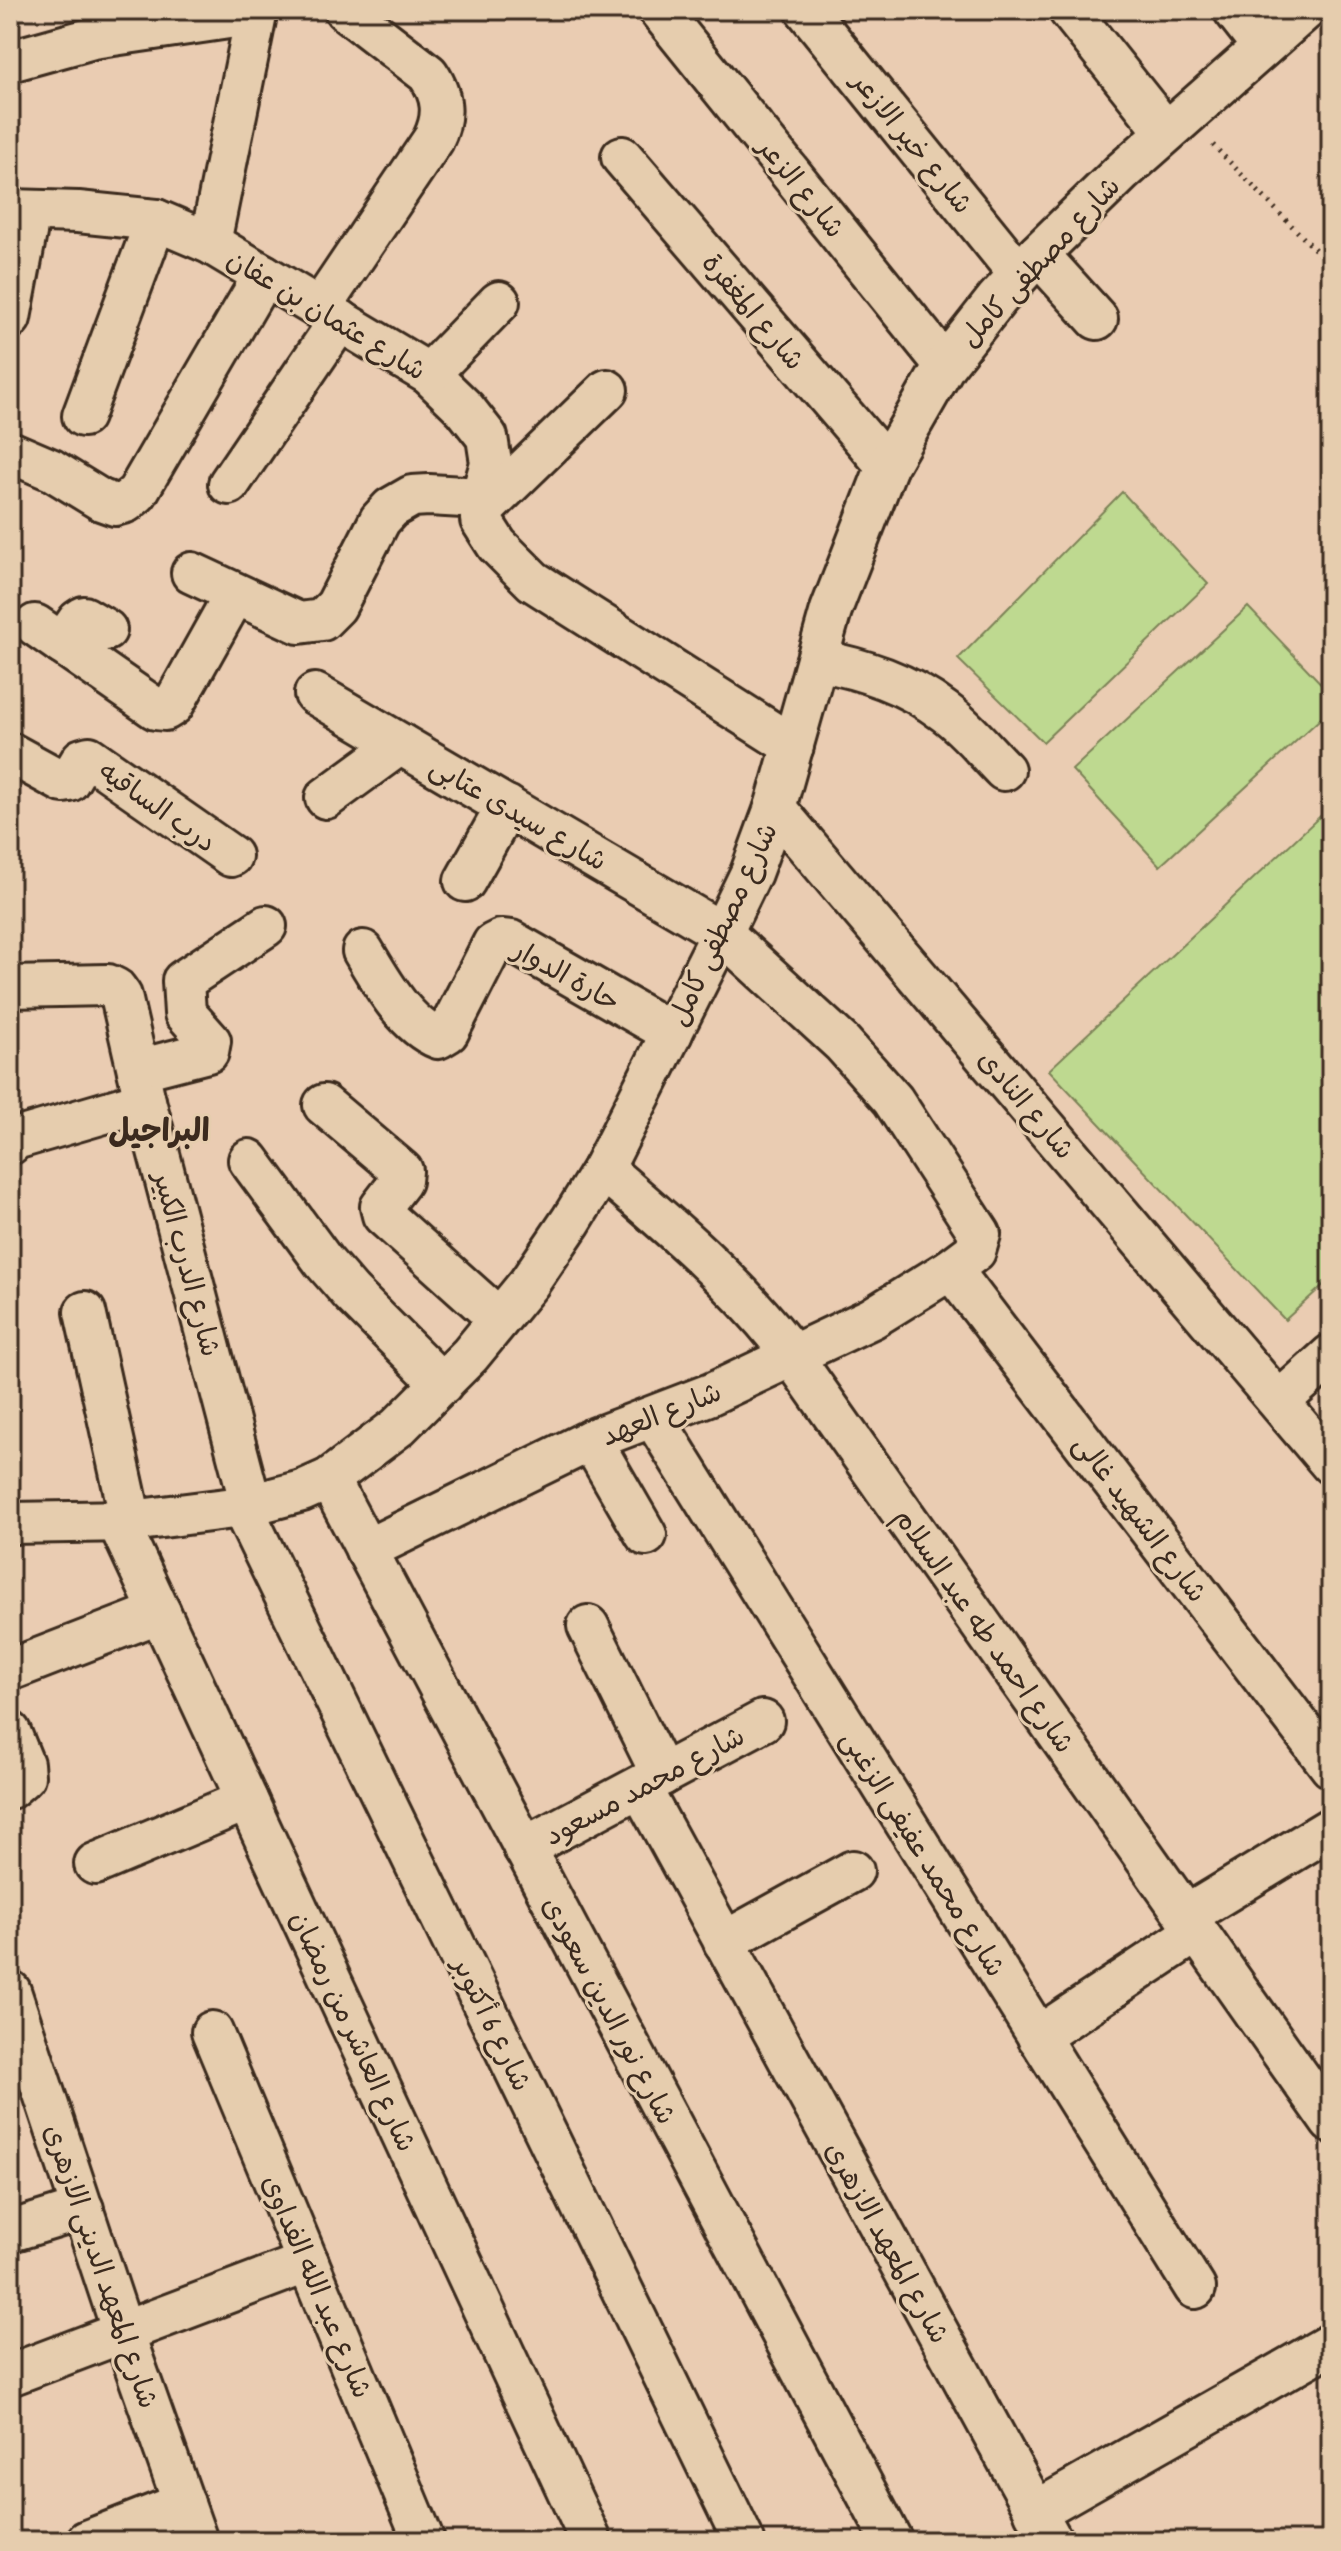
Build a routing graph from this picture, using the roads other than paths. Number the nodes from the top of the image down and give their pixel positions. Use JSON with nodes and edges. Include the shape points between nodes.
{"nodes":[{"id":1,"x":345,"y":10,"type":"edge"},
{"id":2,"x":659,"y":10,"type":"edge"},
{"id":3,"x":806,"y":10,"type":"edge"},
{"id":4,"x":1069,"y":10,"type":"edge"},
{"id":5,"x":1234,"y":10,"type":"edge"},
{"id":6,"x":1305,"y":10,"type":"edge"},
{"id":7,"x":256,"y":12,"type":"edge"},
{"id":8,"x":1263,"y":47,"type":"junction"},
{"id":9,"x":10,"y":61,"type":"edge"},
{"id":10,"x":1176,"y":124,"type":"junction"},
{"id":11,"x":622,"y":157,"type":"dead end"},
{"id":12,"x":20,"y":210,"type":"edge"},
{"id":13,"x":156,"y":220,"type":"junction"},
{"id":14,"x":210,"y":243,"type":"junction"},
{"id":15,"x":1028,"y":264,"type":"junction"},
{"id":16,"x":264,"y":275,"type":"junction"},
{"id":17,"x":499,"y":302,"type":"dead end"},
{"id":18,"x":330,"y":314,"type":"junction"},
{"id":19,"x":10,"y":318,"type":"edge"},
{"id":20,"x":1097,"y":319,"type":"dead end"},
{"id":21,"x":945,"y":365,"type":"junction"},
{"id":22,"x":429,"y":374,"type":"junction"},
{"id":23,"x":607,"y":390,"type":"dead end"},
{"id":24,"x":83,"y":416,"type":"dead end"},
{"id":25,"x":10,"y":452,"type":"edge"},
{"id":26,"x":887,"y":466,"type":"junction"},
{"id":27,"x":229,"y":484,"type":"dead end"},
{"id":28,"x":481,"y":505,"type":"junction"},
{"id":29,"x":192,"y":573,"type":"dead end"},
{"id":30,"x":235,"y":594,"type":"junction"},
{"id":31,"x":106,"y":630,"type":"dead end"},
{"id":32,"x":817,"y":660,"type":"junction"},
{"id":33,"x":315,"y":694,"type":"dead end"},
{"id":34,"x":400,"y":744,"type":"junction"},
{"id":35,"x":793,"y":746,"type":"junction"},
{"id":36,"x":10,"y":753,"type":"edge"},
{"id":37,"x":1004,"y":770,"type":"dead end"},
{"id":38,"x":326,"y":798,"type":"dead end"},
{"id":39,"x":507,"y":806,"type":"junction"},
{"id":40,"x":775,"y":808,"type":"junction"},
{"id":41,"x":231,"y":856,"type":"dead end"},
{"id":42,"x":465,"y":881,"type":"dead end"},
{"id":43,"x":266,"y":926,"type":"dead end"},
{"id":44,"x":722,"y":933,"type":"junction"},
{"id":45,"x":363,"y":951,"type":"dead end"},
{"id":46,"x":10,"y":987,"type":"edge"},
{"id":47,"x":672,"y":1033,"type":"junction"},
{"id":48,"x":142,"y":1086,"type":"junction"},
{"id":49,"x":324,"y":1105,"type":"dead end"},
{"id":50,"x":10,"y":1144,"type":"edge"},
{"id":51,"x":249,"y":1160,"type":"dead end"},
{"id":52,"x":603,"y":1169,"type":"junction"},
{"id":53,"x":951,"y":1269,"type":"junction"},
{"id":54,"x":85,"y":1312,"type":"dead end"},
{"id":55,"x":499,"y":1319,"type":"junction"},
{"id":56,"x":1331,"y":1355,"type":"edge"},
{"id":57,"x":793,"y":1356,"type":"junction"},
{"id":58,"x":442,"y":1384,"type":"junction"},
{"id":59,"x":1280,"y":1401,"type":"junction"},
{"id":60,"x":653,"y":1417,"type":"junction"},
{"id":61,"x":591,"y":1440,"type":"junction"},
{"id":62,"x":1331,"y":1464,"type":"edge"},
{"id":63,"x":329,"y":1479,"type":"junction"},
{"id":64,"x":246,"y":1506,"type":"junction"},
{"id":65,"x":124,"y":1521,"type":"junction"},
{"id":66,"x":10,"y":1523,"type":"edge"},
{"id":67,"x":646,"y":1535,"type":"dead end"},
{"id":68,"x":366,"y":1550,"type":"junction"},
{"id":69,"x":160,"y":1612,"type":"junction"},
{"id":70,"x":588,"y":1626,"type":"dead end"},
{"id":71,"x":10,"y":1670,"type":"edge"},
{"id":72,"x":763,"y":1721,"type":"dead end"},
{"id":73,"x":10,"y":1732,"type":"edge"},
{"id":74,"x":1331,"y":1767,"type":"edge"},
{"id":75,"x":651,"y":1781,"type":"junction"},
{"id":76,"x":10,"y":1788,"type":"edge"},
{"id":77,"x":247,"y":1800,"type":"junction"},
{"id":78,"x":1329,"y":1834,"type":"edge"},
{"id":79,"x":524,"y":1848,"type":"junction"},
{"id":80,"x":95,"y":1864,"type":"dead end"},
{"id":81,"x":853,"y":1871,"type":"dead end"},
{"id":82,"x":1191,"y":1924,"type":"junction"},
{"id":83,"x":724,"y":1942,"type":"junction"},
{"id":84,"x":10,"y":1991,"type":"edge"},
{"id":85,"x":212,"y":2032,"type":"dead end"},
{"id":86,"x":1038,"y":2037,"type":"junction"},
{"id":87,"x":1331,"y":2122,"type":"edge"},
{"id":88,"x":83,"y":2209,"type":"junction"},
{"id":89,"x":18,"y":2229,"type":"dead end"},
{"id":90,"x":308,"y":2262,"type":"junction"},
{"id":91,"x":1195,"y":2288,"type":"dead end"},
{"id":92,"x":123,"y":2332,"type":"junction"},
{"id":93,"x":1325,"y":2359,"type":"edge"},
{"id":94,"x":10,"y":2375,"type":"edge"},
{"id":95,"x":184,"y":2503,"type":"junction"},
{"id":96,"x":1044,"y":2527,"type":"edge"},
{"id":97,"x":87,"y":2541,"type":"edge"},
{"id":98,"x":197,"y":2541,"type":"edge"},
{"id":99,"x":424,"y":2541,"type":"edge"},
{"id":100,"x":591,"y":2541,"type":"edge"},
{"id":101,"x":744,"y":2541,"type":"edge"},
{"id":102,"x":892,"y":2541,"type":"edge"}],
"edges":[{"from":1,"to":18,"type":"street","via":[[428,74],[442,113],[433,140]]},
{"from":2,"to":21,"type":"street","name":"شارع الزعر"},
{"from":3,"to":15,"type":"street","name":"شارع خير الازعر"},
{"from":4,"to":10,"type":"street"},
{"from":5,"to":8,"type":"street"},
{"from":6,"to":8,"type":"street","name":"شارع مصطفى كامل"},
{"from":7,"to":9,"type":"street","via":[[93,38]]},
{"from":7,"to":14,"type":"street"},
{"from":8,"to":10,"type":"street","name":"شارع مصطفى كامل"},
{"from":10,"to":15,"type":"street","name":"شارع مصطفى كامل"},
{"from":11,"to":26,"type":"street","name":"شارع المغفرة"},
{"from":12,"to":13,"type":"street","name":"شارع عثمان بن عفان"},
{"from":12,"to":19,"type":"street"},
{"from":13,"to":14,"type":"street","name":"شارع عثمان بن عفان"},
{"from":13,"to":24,"type":"street"},
{"from":14,"to":16,"type":"street","name":"شارع عثمان بن عفان"},
{"from":15,"to":20,"type":"street","name":"شارع خير الازعر"},
{"from":15,"to":21,"type":"street","name":"شارع مصطفى كامل"},
{"from":16,"to":18,"type":"street","name":"شارع عثمان بن عفان"},
{"from":16,"to":25,"type":"street","via":[[137,493],[126,502],[101,500]]},
{"from":17,"to":22,"type":"street"},
{"from":18,"to":22,"type":"street","name":"شارع عثمان بن عفان"},
{"from":18,"to":27,"type":"street"},
{"from":21,"to":26,"type":"street","name":"شارع مصطفى كامل"},
{"from":22,"to":28,"type":"street","name":"شارع عثمان بن عفان","via":[[487,437],[491,463]]},
{"from":23,"to":28,"type":"street"},
{"from":26,"to":32,"type":"street","name":"شارع مصطفى كامل"},
{"from":28,"to":30,"type":"street","via":[[429,495],[412,496],[391,508],[336,606],[322,620],[299,623]]},
{"from":28,"to":35,"type":"street","via":[[481,520],[497,545],[533,581]]},
{"from":29,"to":30,"type":"street"},
{"from":30,"to":31,"type":"street","via":[[173,705],[165,710],[156,709],[48,635],[84,617]]},
{"from":32,"to":35,"type":"street","name":"شارع مصطفى كامل"},
{"from":32,"to":37,"type":"street","via":[[886,678],[917,694],[947,713]]},
{"from":33,"to":34,"type":"street","name":"شارع سيدى عتابى"},
{"from":34,"to":38,"type":"street"},
{"from":34,"to":39,"type":"street","name":"شارع سيدى عتابى"},
{"from":35,"to":40,"type":"street","name":"شارع مصطفى كامل"},
{"from":36,"to":41,"type":"street","name":"درب الساقيه","via":[[63,782],[89,757]]},
{"from":39,"to":42,"type":"street"},
{"from":39,"to":44,"type":"street","name":"شارع سيدى عتابى"},
{"from":40,"to":44,"type":"street","name":"شارع مصطفى كامل"},
{"from":40,"to":59,"type":"street","name":"شارع النادى"},
{"from":43,"to":48,"type":"street","via":[[183,981],[185,1013],[210,1041],[208,1052]]},
{"from":44,"to":47,"type":"street","name":"شارع مصطفى كامل"},
{"from":44,"to":53,"type":"street","name":"شارع سيدى عتابى","via":[[842,1043],[893,1100],[980,1234],[975,1251]]},
{"from":45,"to":47,"type":"street","name":"حارة الدوار","via":[[411,1018],[438,1038],[448,1032],[493,944],[501,940]]},
{"from":46,"to":48,"type":"street","name":"شارع الدرب الكبير","via":[[116,989]]},
{"from":47,"to":52,"type":"street","name":"شارع مصطفى كامل"},
{"from":48,"to":50,"type":"street"},
{"from":48,"to":64,"type":"street","name":"شارع الدرب الكبير"},
{"from":49,"to":55,"type":"street","via":[[402,1171],[401,1181],[381,1207],[383,1215]]},
{"from":51,"to":58,"type":"street","via":[[342,1283]]},
{"from":52,"to":55,"type":"street","name":"شارع مصطفى كامل"},
{"from":52,"to":57,"type":"street","name":"شارع احمد طه عبد السلام","via":[[705,1258]]},
{"from":53,"to":57,"type":"street","name":"شارع العهد","via":[[872,1318]]},
{"from":53,"to":74,"type":"street","name":"شارع الشهيد غالى"},
{"from":54,"to":65,"type":"street","name":"شارع العاشر من رمضان"},
{"from":55,"to":58,"type":"street","name":"شارع مصطفى كامل"},
{"from":56,"to":59,"type":"street"},
{"from":57,"to":60,"type":"street","name":"شارع العهد"},
{"from":57,"to":82,"type":"street","name":"شارع احمد طه عبد السلام"},
{"from":58,"to":63,"type":"street","name":"شارع مصطفى كامل","via":[[398,1427]]},
{"from":59,"to":62,"type":"street","name":"شارع النادى"},
{"from":60,"to":61,"type":"street","name":"شارع العهد"},
{"from":60,"to":86,"type":"street","name":"شارع محمد عفيفى الزغبى"},
{"from":61,"to":67,"type":"street"},
{"from":61,"to":68,"type":"street","name":"شارع العهد"},
{"from":63,"to":64,"type":"street","name":"شارع مصطفى كامل"},
{"from":63,"to":68,"type":"street","name":"شارع نور الدين سعودى"},
{"from":64,"to":65,"type":"street","name":"شارع مصطفى كامل"},
{"from":64,"to":101,"type":"street","name":"شارع 6 أكتوبر"},
{"from":65,"to":66,"type":"street","name":"شارع مصطفى كامل"},
{"from":65,"to":69,"type":"street","name":"شارع العاشر من رمضان"},
{"from":68,"to":79,"type":"street","name":"شارع نور الدين سعودى"},
{"from":69,"to":71,"type":"street"},
{"from":69,"to":77,"type":"street","name":"شارع العاشر من رمضان"},
{"from":70,"to":75,"type":"street","name":"شارع المعهد الازهرى"},
{"from":72,"to":75,"type":"street","name":"شارع محمد مسعود"},
{"from":73,"to":76,"type":"street","via":[[24,1776]]},
{"from":75,"to":79,"type":"street","name":"شارع محمد مسعود"},
{"from":75,"to":83,"type":"street","name":"شارع المعهد الازهرى"},
{"from":77,"to":80,"type":"street"},
{"from":77,"to":100,"type":"street","name":"شارع العاشر من رمضان"},
{"from":78,"to":82,"type":"street"},
{"from":79,"to":102,"type":"street","name":"شارع نور الدين سعودى"},
{"from":81,"to":83,"type":"street"},
{"from":82,"to":86,"type":"street"},
{"from":82,"to":87,"type":"street","name":"شارع احمد طه عبد السلام"},
{"from":83,"to":96,"type":"street","name":"شارع المعهد الازهرى"},
{"from":84,"to":88,"type":"street","name":"شارع المعهد الدينى الازهرى"},
{"from":85,"to":90,"type":"street","name":"شارع عبد الله الفداوى"},
{"from":86,"to":91,"type":"street","name":"شارع محمد عفيفى الزغبى"},
{"from":88,"to":89,"type":"street"},
{"from":88,"to":92,"type":"street","name":"شارع المعهد الدينى الازهرى"},
{"from":90,"to":92,"type":"street"},
{"from":90,"to":99,"type":"street","name":"شارع عبد الله الفداوى"},
{"from":92,"to":94,"type":"street"},
{"from":92,"to":95,"type":"street","name":"شارع المعهد الدينى الازهرى"},
{"from":93,"to":96,"type":"street"},
{"from":95,"to":97,"type":"street"},
{"from":95,"to":98,"type":"street","name":"شارع المعهد الدينى الازهرى"}]}
